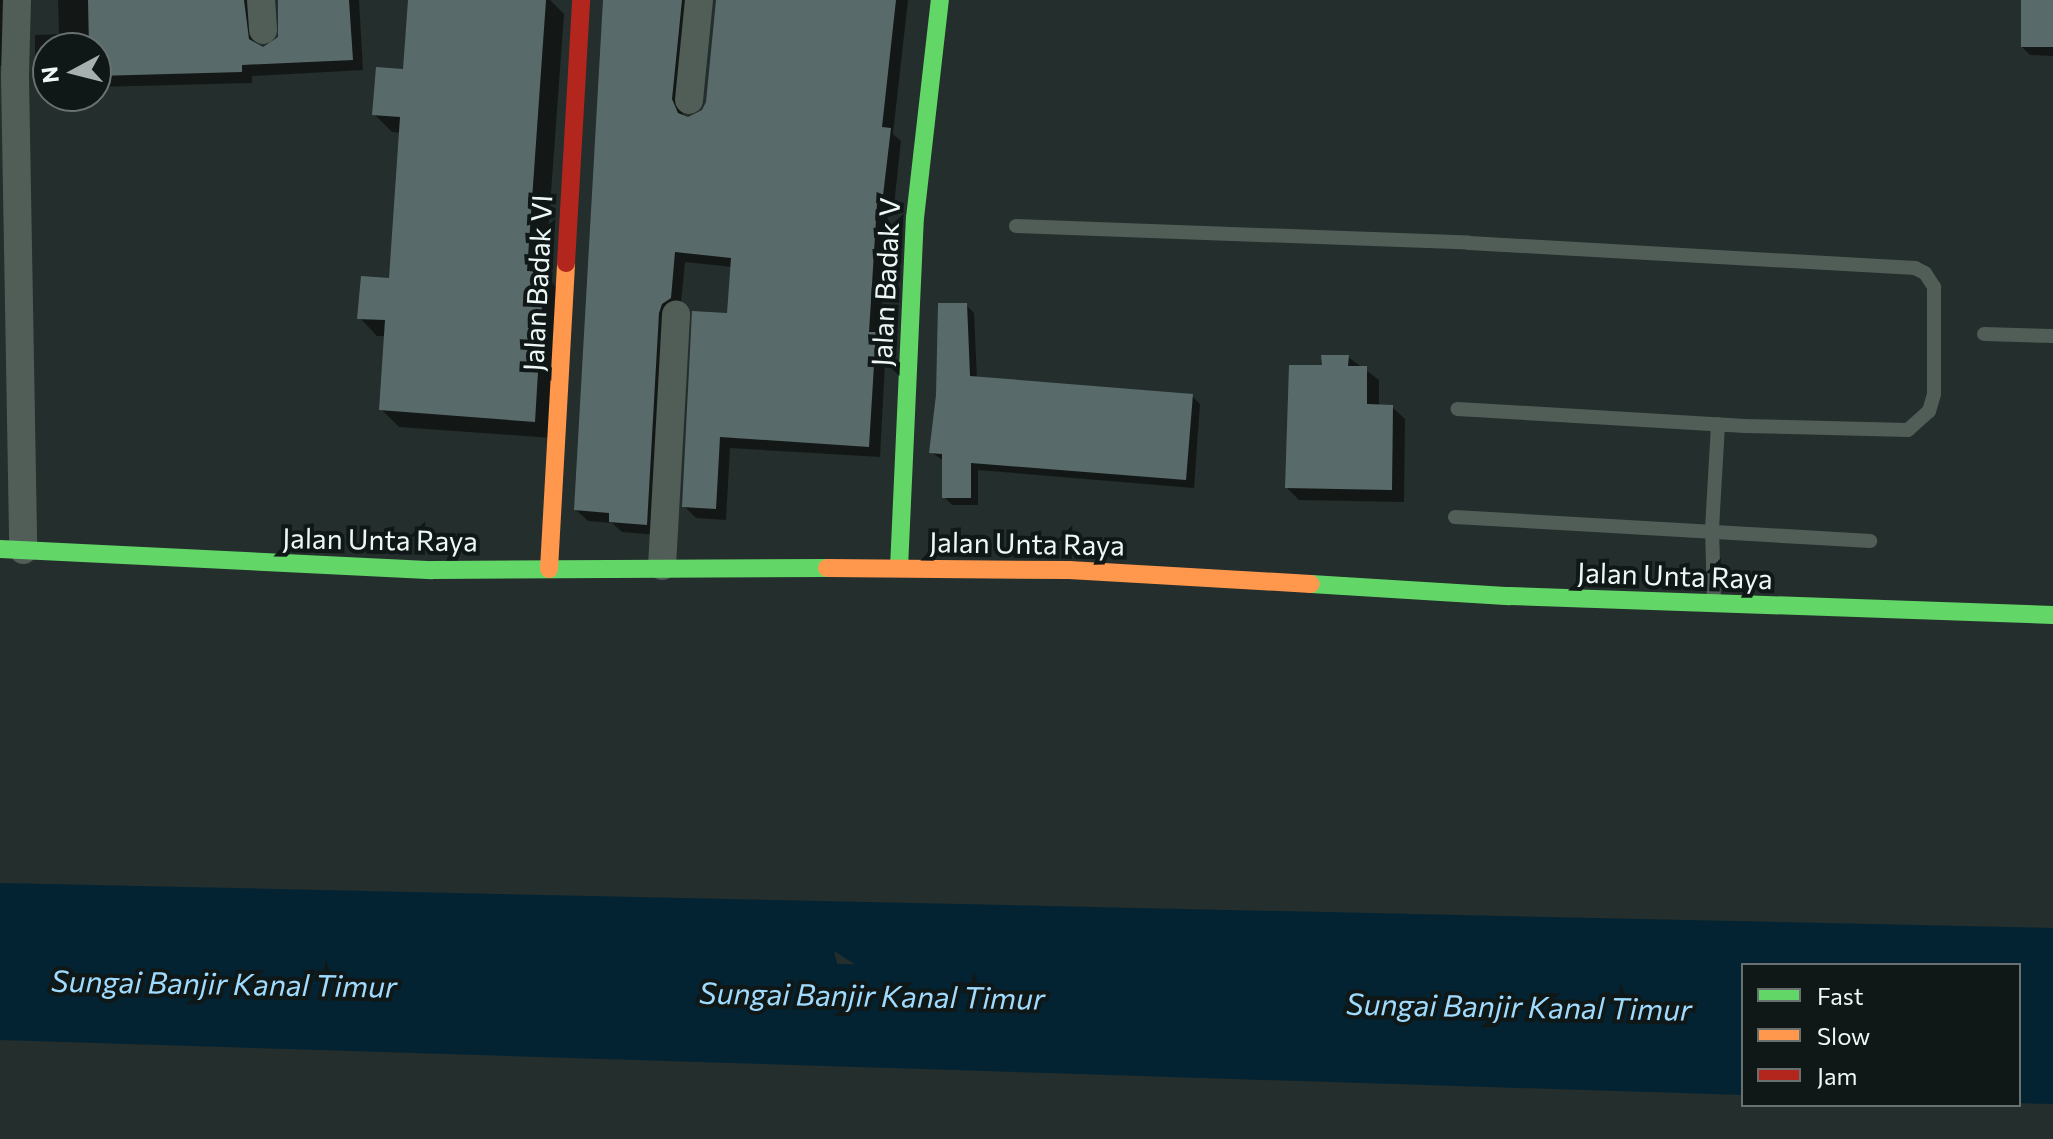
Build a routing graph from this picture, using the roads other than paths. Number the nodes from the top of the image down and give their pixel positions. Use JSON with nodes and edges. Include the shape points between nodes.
{"nodes":[{"id":1,"x":17,"y":0,"type":"edge"},
{"id":2,"x":261,"y":0,"type":"edge"},
{"id":3,"x":581,"y":0,"type":"edge"},
{"id":4,"x":699,"y":0,"type":"edge"},
{"id":5,"x":940,"y":0,"type":"edge"},
{"id":6,"x":263,"y":30,"type":"dead end"},
{"id":7,"x":7,"y":76,"type":"edge"},
{"id":8,"x":689,"y":100,"type":"dead end"},
{"id":9,"x":1016,"y":226,"type":"dead end"},
{"id":10,"x":676,"y":314,"type":"dead end"},
{"id":11,"x":1984,"y":334,"type":"dead end"},
{"id":12,"x":2053,"y":336,"type":"edge"},
{"id":13,"x":1458,"y":409,"type":"dead end"},
{"id":14,"x":1718,"y":424,"type":"junction"},
{"id":15,"x":1455,"y":517,"type":"dead end"},
{"id":16,"x":1712,"y":529,"type":"junction"},
{"id":17,"x":1870,"y":541,"type":"dead end"},
{"id":18,"x":12,"y":550,"type":"edge"},
{"id":19,"x":662,"y":566,"type":"junction"},
{"id":20,"x":899,"y":568,"type":"junction"},
{"id":21,"x":549,"y":569,"type":"junction"},
{"id":22,"x":1714,"y":605,"type":"junction"},
{"id":23,"x":2053,"y":615,"type":"edge"}],
"edges":[{"from":1,"to":7,"type":"street"},
{"from":2,"to":6,"type":"street"},
{"from":3,"to":21,"type":"street","name":"Jalan Badak VI"},
{"from":4,"to":8,"type":"street"},
{"from":5,"to":20,"type":"street","name":"Jalan Badak V","via":[[915,218]]},
{"from":7,"to":18,"type":"street"},
{"from":9,"to":14,"type":"lane","via":[[1469,243],[1899,267],[1915,268],[1930,280],[1934,394],[1920,422],[1895,431]]},
{"from":10,"to":19,"type":"street"},
{"from":11,"to":12,"type":"lane"},
{"from":13,"to":14,"type":"lane"},
{"from":14,"to":16,"type":"lane"},
{"from":15,"to":16,"type":"lane"},
{"from":16,"to":17,"type":"lane"},
{"from":16,"to":22,"type":"lane"},
{"from":18,"to":21,"type":"street","name":"Jalan Unta Raya","via":[[336,568]]},
{"from":19,"to":20,"type":"street","name":"Jalan Unta Raya"},
{"from":19,"to":21,"type":"street","name":"Jalan Unta Raya"},
{"from":20,"to":22,"type":"street","name":"Jalan Unta Raya","via":[[1199,575]]},
{"from":22,"to":23,"type":"street","name":"Jalan Unta Raya"}]}
